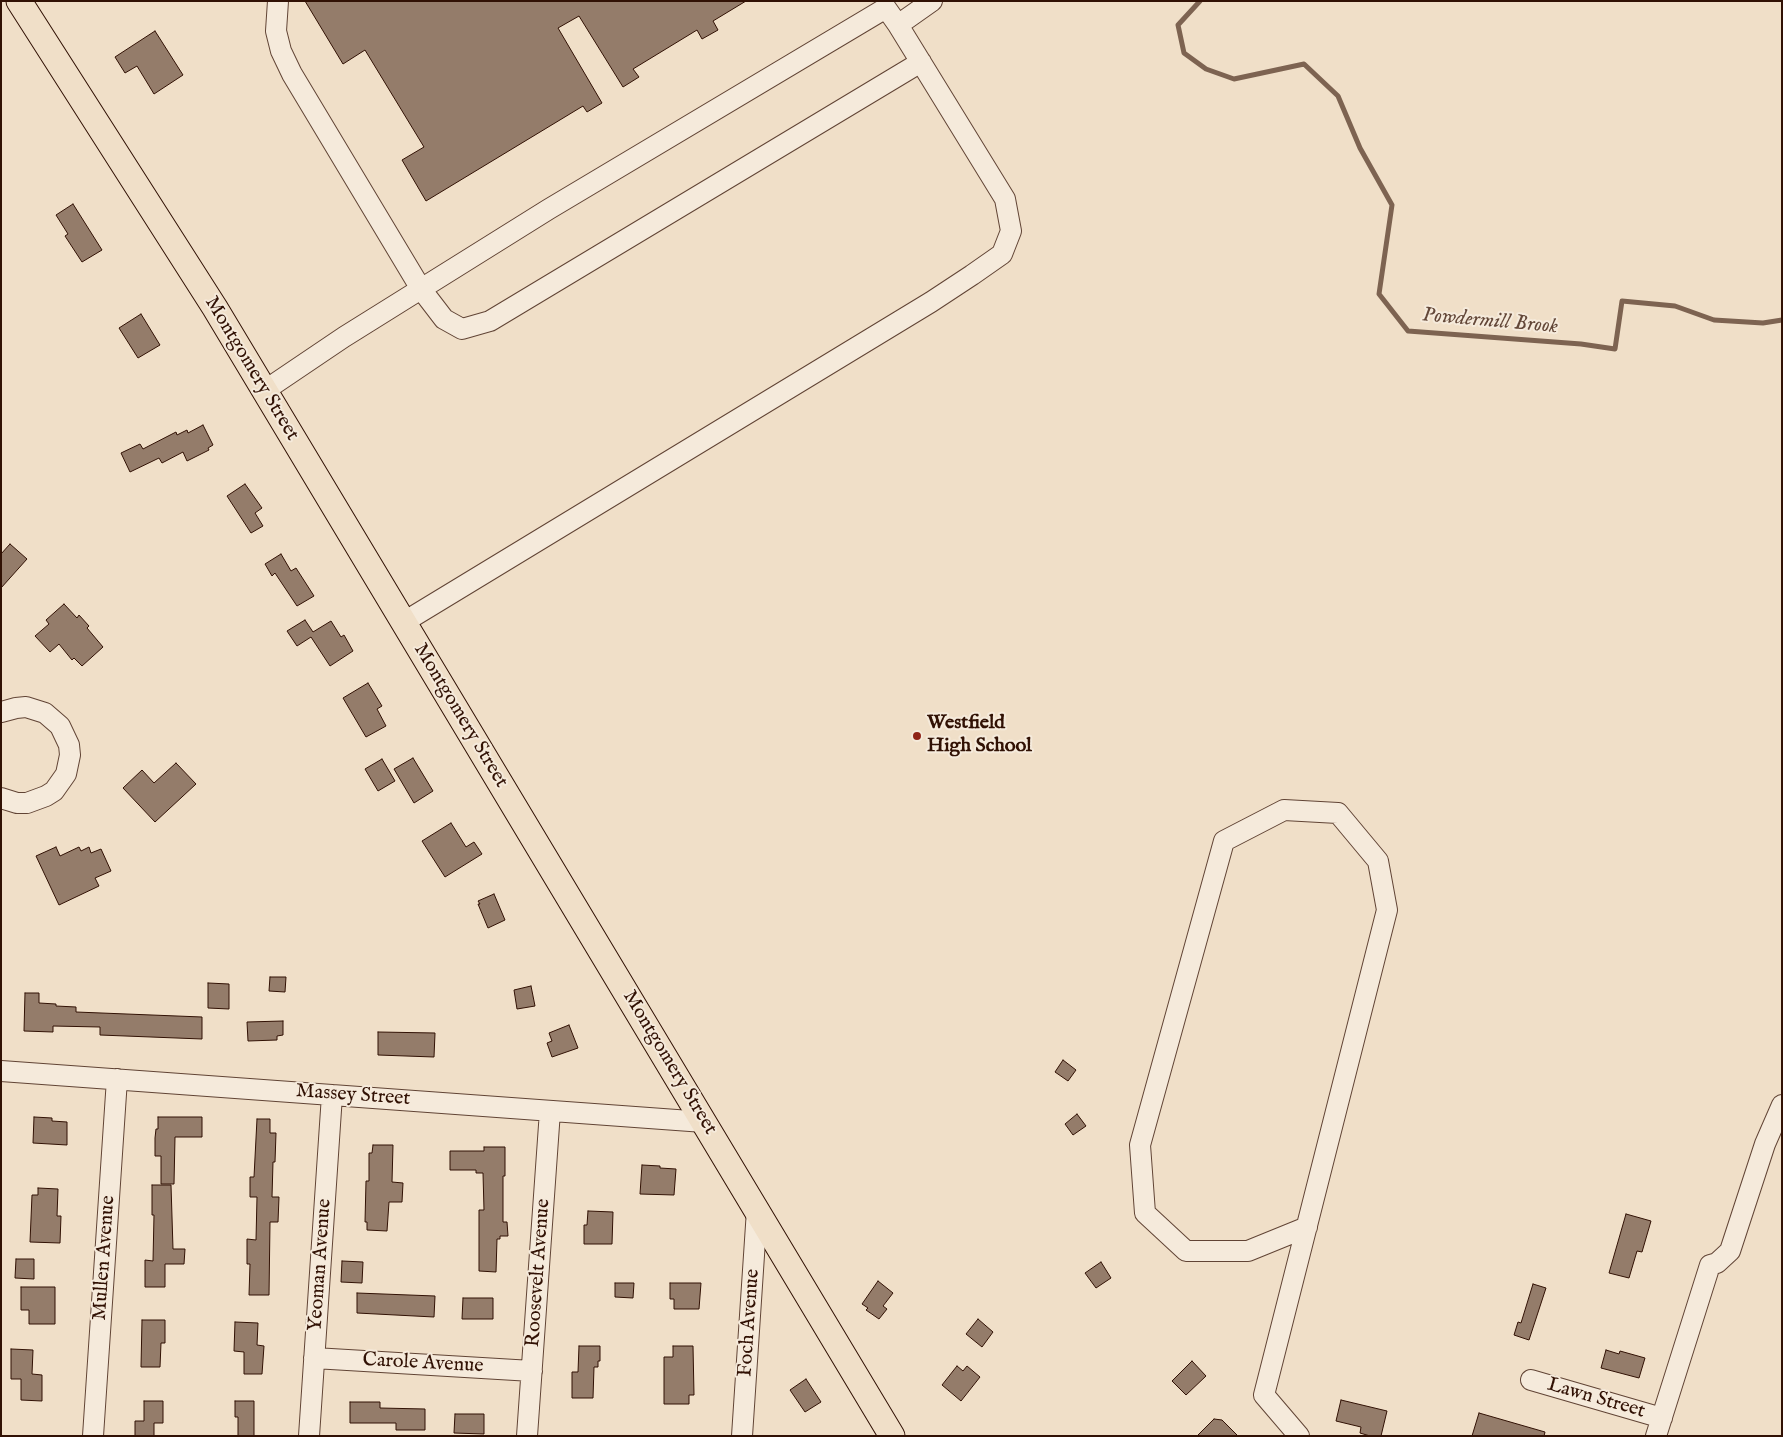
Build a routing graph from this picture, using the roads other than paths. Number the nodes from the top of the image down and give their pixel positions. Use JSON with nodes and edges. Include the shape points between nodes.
{"nodes":[{"id":1,"x":19,"y":1,"type":"edge"},
{"id":2,"x":278,"y":1,"type":"edge"},
{"id":3,"x":932,"y":1,"type":"edge"},
{"id":4,"x":898,"y":25,"type":"junction"},
{"id":5,"x":921,"y":62,"type":"junction"},
{"id":6,"x":421,"y":289,"type":"junction"},
{"id":7,"x":264,"y":391,"type":"junction"},
{"id":8,"x":404,"y":622,"type":"junction"},
{"id":9,"x":1,"y":712,"type":"edge"},
{"id":10,"x":1,"y":798,"type":"edge"},
{"id":11,"x":1,"y":1071,"type":"edge"},
{"id":12,"x":117,"y":1079,"type":"junction"},
{"id":13,"x":332,"y":1095,"type":"junction"},
{"id":14,"x":1782,"y":1105,"type":"edge"},
{"id":15,"x":550,"y":1111,"type":"junction"},
{"id":16,"x":704,"y":1122,"type":"junction"},
{"id":17,"x":757,"y":1210,"type":"junction"},
{"id":18,"x":1307,"y":1227,"type":"junction"},
{"id":19,"x":314,"y":1358,"type":"junction"},
{"id":20,"x":532,"y":1371,"type":"junction"},
{"id":21,"x":1531,"y":1380,"type":"dead end"},
{"id":22,"x":1659,"y":1427,"type":"edge"},
{"id":23,"x":93,"y":1436,"type":"edge"},
{"id":24,"x":309,"y":1436,"type":"edge"},
{"id":25,"x":527,"y":1436,"type":"edge"},
{"id":26,"x":742,"y":1436,"type":"edge"},
{"id":27,"x":892,"y":1436,"type":"edge"},
{"id":28,"x":1299,"y":1436,"type":"edge"}],
"edges":[{"from":1,"to":7,"type":"main road","name":"Montgomery Street","via":[[215,308]]},
{"from":2,"to":6,"type":"street","via":[[276,30],[292,74]]},
{"from":3,"to":4,"type":"street"},
{"from":4,"to":5,"type":"street"},
{"from":4,"to":6,"type":"street","via":[[886,8]]},
{"from":5,"to":6,"type":"street","via":[[490,321],[462,329],[444,319]]},
{"from":5,"to":8,"type":"street","via":[[1005,199],[1011,231],[1002,254],[931,302]]},
{"from":6,"to":7,"type":"street"},
{"from":7,"to":8,"type":"main road","name":"Montgomery Street"},
{"from":8,"to":16,"type":"main road","name":"Montgomery Street"},
{"from":9,"to":10,"type":"street","via":[[26,707],[45,713],[60,726],[70,755],[66,774],[46,796],[17,803]]},
{"from":11,"to":12,"type":"street","name":"Massey Street"},
{"from":12,"to":13,"type":"street","name":"Massey Street"},
{"from":12,"to":23,"type":"street","name":"Mullen Avenue"},
{"from":13,"to":15,"type":"street","name":"Massey Street"},
{"from":13,"to":19,"type":"street","name":"Yeoman Avenue"},
{"from":14,"to":22,"type":"street","via":[[1765,1144],[1730,1251],[1710,1266]]},
{"from":15,"to":16,"type":"street","name":"Massey Street"},
{"from":15,"to":20,"type":"street","name":"Roosevelt Avenue"},
{"from":16,"to":17,"type":"main road","name":"Montgomery Street"},
{"from":17,"to":26,"type":"street","name":"Foch Avenue"},
{"from":17,"to":27,"type":"main road","name":"Montgomery Street"},
{"from":18,"to":18,"type":"street","via":[[1387,910],[1378,861],[1338,813],[1284,810],[1224,841],[1140,1145],[1145,1213],[1186,1251],[1248,1250]]},
{"from":18,"to":28,"type":"street","via":[[1264,1395]]},
{"from":19,"to":20,"type":"street","name":"Carole Avenue"},
{"from":19,"to":24,"type":"street","name":"Yeoman Avenue"},
{"from":20,"to":25,"type":"street","name":"Roosevelt Avenue"},
{"from":21,"to":22,"type":"street","name":"Lawn Street"}]}
